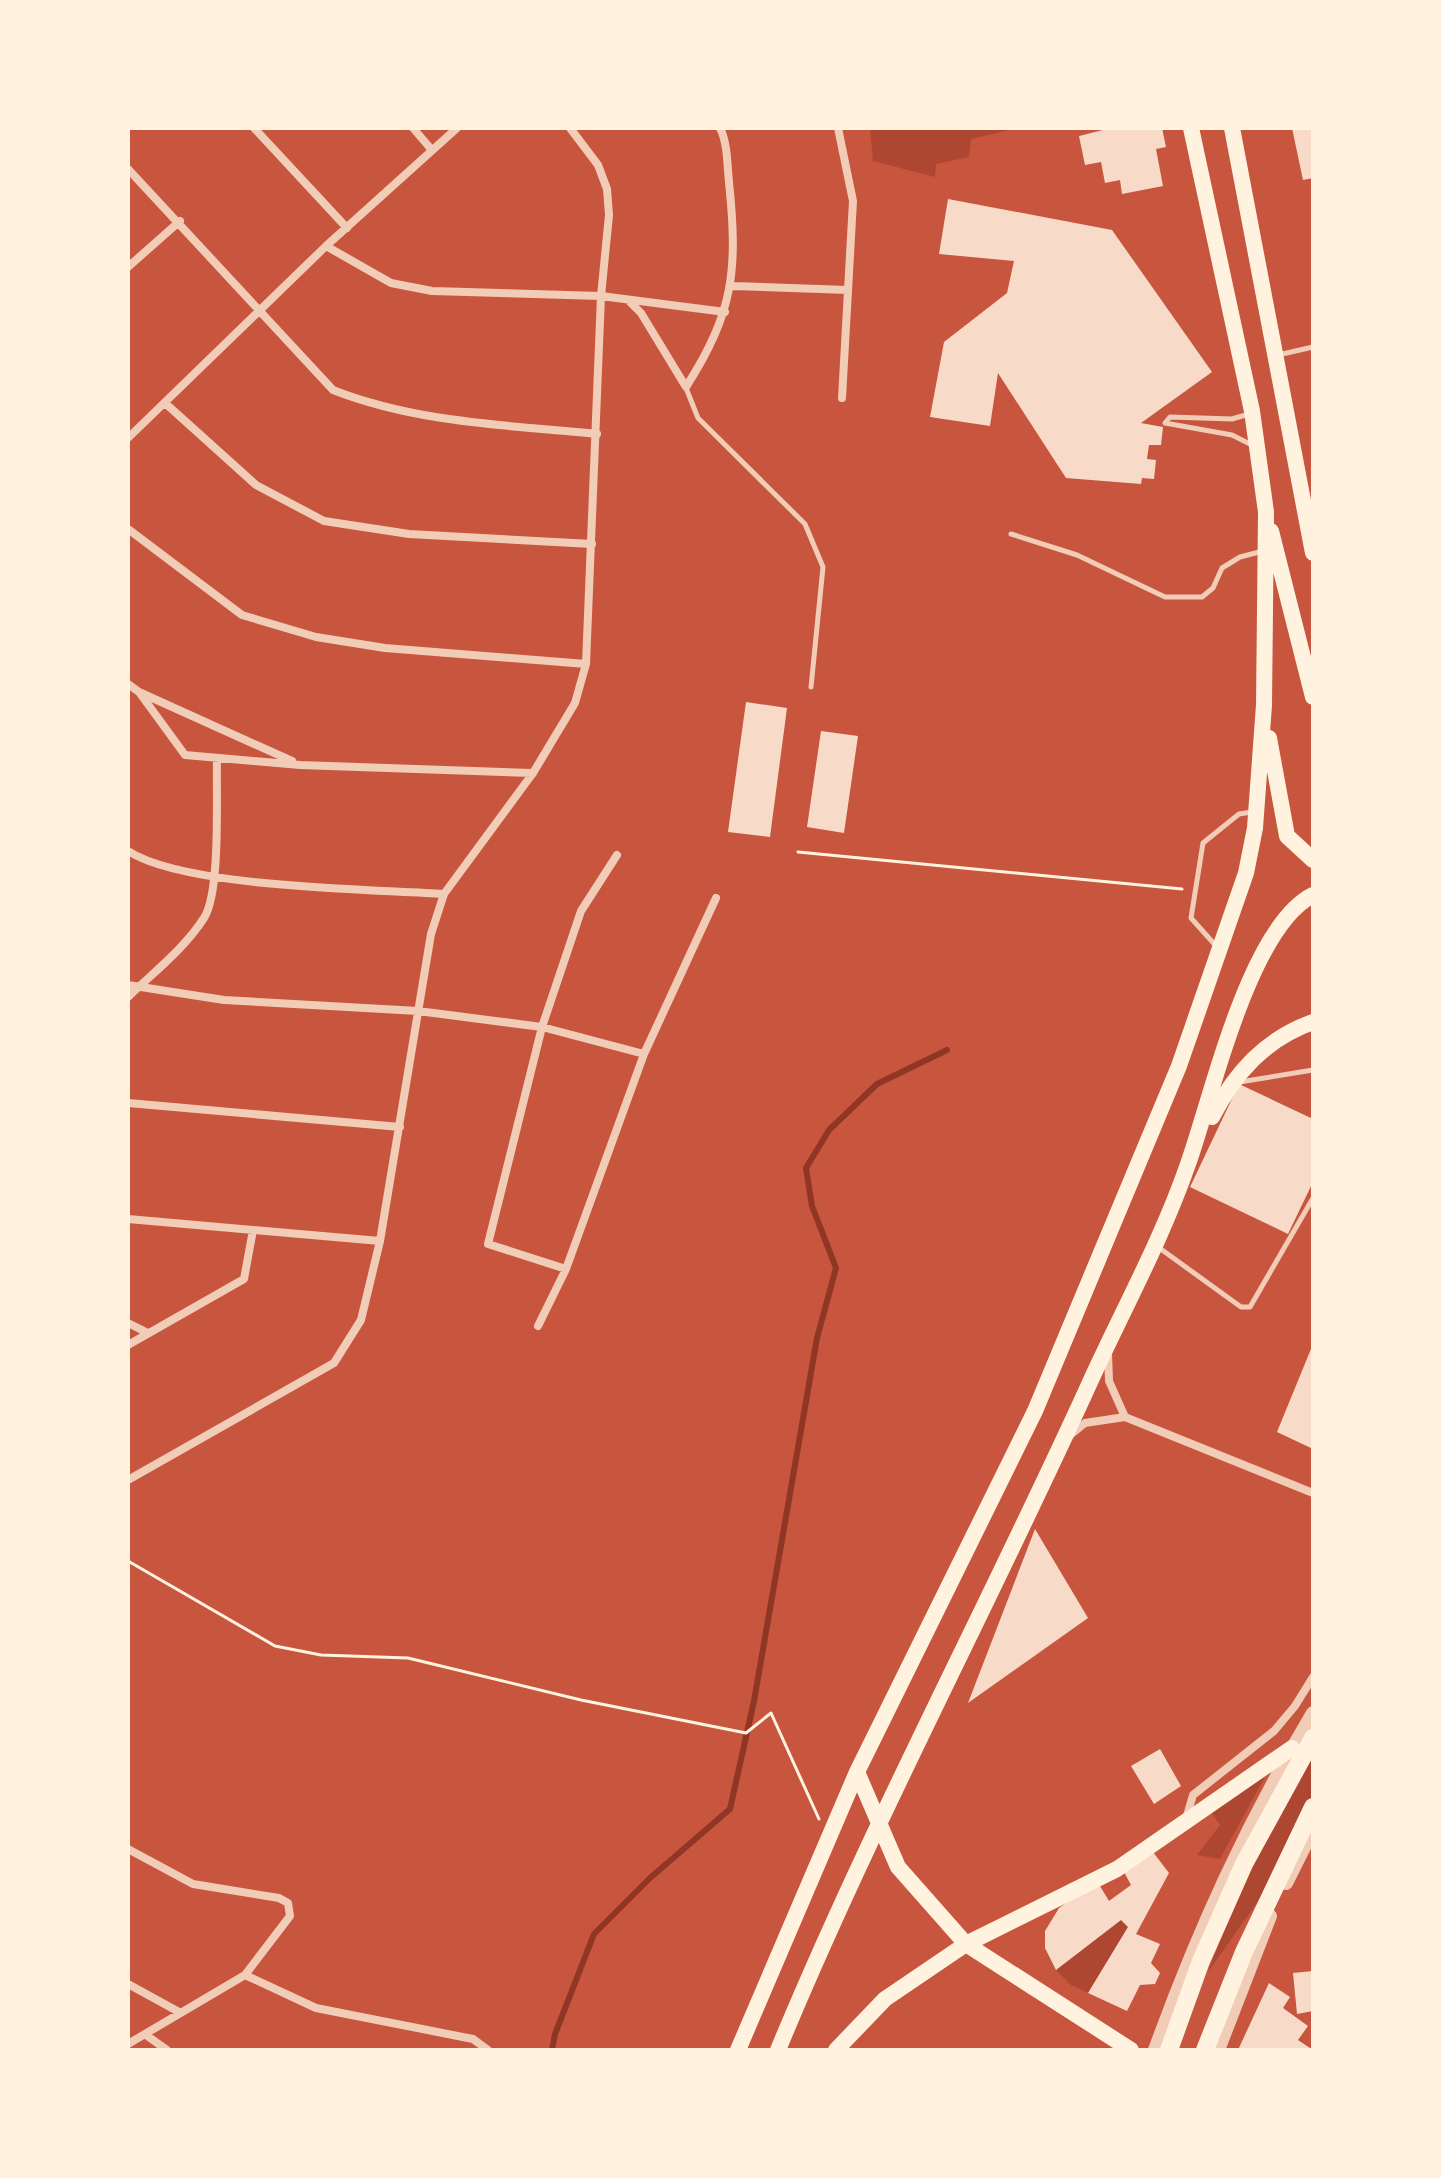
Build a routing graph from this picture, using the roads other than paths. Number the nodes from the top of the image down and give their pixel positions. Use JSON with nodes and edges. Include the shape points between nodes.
{"nodes":[{"id":1,"x":254,"y":128,"type":"edge"},
{"id":2,"x":413,"y":128,"type":"edge"},
{"id":3,"x":457,"y":128,"type":"edge"},
{"id":4,"x":570,"y":128,"type":"edge"},
{"id":5,"x":720,"y":128,"type":"edge"},
{"id":6,"x":838,"y":128,"type":"edge"},
{"id":7,"x":1191,"y":128,"type":"edge"},
{"id":8,"x":1232,"y":128,"type":"edge"},
{"id":9,"x":431,"y":149,"type":"junction"},
{"id":10,"x":128,"y":169,"type":"edge"},
{"id":11,"x":180,"y":221,"type":"junction"},
{"id":12,"x":347,"y":228,"type":"junction"},
{"id":13,"x":326,"y":246,"type":"junction"},
{"id":14,"x":128,"y":267,"type":"edge"},
{"id":15,"x":732,"y":286,"type":"junction"},
{"id":16,"x":848,"y":290,"type":"junction"},
{"id":17,"x":601,"y":296,"type":"junction"},
{"id":18,"x":629,"y":301,"type":"junction"},
{"id":19,"x":725,"y":312,"type":"junction"},
{"id":20,"x":261,"y":313,"type":"junction"},
{"id":21,"x":1313,"y":347,"type":"edge"},
{"id":22,"x":1278,"y":355,"type":"junction"},
{"id":23,"x":686,"y":387,"type":"junction"},
{"id":24,"x":842,"y":398,"type":"dead end"},
{"id":25,"x":165,"y":403,"type":"junction"},
{"id":26,"x":1252,"y":411,"type":"junction"},
{"id":27,"x":597,"y":434,"type":"junction"},
{"id":28,"x":128,"y":438,"type":"edge"},
{"id":29,"x":1258,"y":448,"type":"junction"},
{"id":30,"x":1306,"y":470,"type":"edge"},
{"id":31,"x":1310,"y":527,"type":"edge"},
{"id":32,"x":128,"y":529,"type":"edge"},
{"id":33,"x":1011,"y":534,"type":"dead end"},
{"id":34,"x":592,"y":544,"type":"junction"},
{"id":35,"x":1270,"y":549,"type":"junction"},
{"id":36,"x":1313,"y":553,"type":"edge"},
{"id":37,"x":586,"y":664,"type":"junction"},
{"id":38,"x":128,"y":684,"type":"edge"},
{"id":39,"x":811,"y":687,"type":"dead end"},
{"id":40,"x":139,"y":692,"type":"junction"},
{"id":41,"x":1313,"y":697,"type":"edge"},
{"id":42,"x":1264,"y":705,"type":"junction"},
{"id":43,"x":217,"y":759,"type":"junction"},
{"id":44,"x":300,"y":765,"type":"junction"},
{"id":45,"x":533,"y":773,"type":"junction"},
{"id":46,"x":1256,"y":811,"type":"junction"},
{"id":47,"x":128,"y":851,"type":"edge"},
{"id":48,"x":617,"y":855,"type":"dead end"},
{"id":49,"x":1313,"y":860,"type":"edge"},
{"id":50,"x":214,"y":877,"type":"junction"},
{"id":51,"x":444,"y":894,"type":"junction"},
{"id":52,"x":1313,"y":895,"type":"edge"},
{"id":53,"x":716,"y":898,"type":"dead end"},
{"id":54,"x":1222,"y":951,"type":"junction"},
{"id":55,"x":132,"y":987,"type":"edge"},
{"id":56,"x":128,"y":997,"type":"edge"},
{"id":57,"x":418,"y":1011,"type":"junction"},
{"id":58,"x":1313,"y":1022,"type":"edge"},
{"id":59,"x":542,"y":1027,"type":"junction"},
{"id":60,"x":644,"y":1054,"type":"junction"},
{"id":61,"x":1313,"y":1070,"type":"edge"},
{"id":62,"x":1231,"y":1085,"type":"junction"},
{"id":63,"x":128,"y":1103,"type":"edge"},
{"id":64,"x":400,"y":1127,"type":"junction"},
{"id":65,"x":1188,"y":1165,"type":"junction"},
{"id":66,"x":1313,"y":1198,"type":"edge"},
{"id":67,"x":128,"y":1219,"type":"edge"},
{"id":68,"x":253,"y":1230,"type":"junction"},
{"id":69,"x":380,"y":1241,"type":"junction"},
{"id":70,"x":1158,"y":1247,"type":"junction"},
{"id":71,"x":561,"y":1270,"type":"junction"},
{"id":72,"x":128,"y":1323,"type":"edge"},
{"id":73,"x":538,"y":1326,"type":"dead end"},
{"id":74,"x":148,"y":1333,"type":"junction"},
{"id":75,"x":1108,"y":1343,"type":"junction"},
{"id":76,"x":128,"y":1345,"type":"edge"},
{"id":77,"x":1125,"y":1417,"type":"junction"},
{"id":78,"x":1064,"y":1440,"type":"junction"},
{"id":79,"x":128,"y":1480,"type":"edge"},
{"id":80,"x":1313,"y":1493,"type":"edge"},
{"id":81,"x":1313,"y":1677,"type":"edge"},
{"id":82,"x":1313,"y":1713,"type":"edge"},
{"id":83,"x":1313,"y":1738,"type":"edge"},
{"id":84,"x":1292,"y":1748,"type":"junction"},
{"id":85,"x":857,"y":1772,"type":"junction"},
{"id":86,"x":1313,"y":1807,"type":"edge"},
{"id":87,"x":1186,"y":1821,"type":"junction"},
{"id":88,"x":880,"y":1828,"type":"junction"},
{"id":89,"x":1313,"y":1829,"type":"edge"},
{"id":90,"x":128,"y":1849,"type":"edge"},
{"id":91,"x":966,"y":1944,"type":"junction"},
{"id":92,"x":245,"y":1975,"type":"junction"},
{"id":93,"x":128,"y":1984,"type":"edge"},
{"id":94,"x":179,"y":2012,"type":"junction"},
{"id":95,"x":146,"y":2035,"type":"junction"},
{"id":96,"x":128,"y":2044,"type":"edge"},
{"id":97,"x":1163,"y":2046,"type":"edge"},
{"id":98,"x":167,"y":2050,"type":"edge"},
{"id":99,"x":488,"y":2050,"type":"edge"},
{"id":100,"x":738,"y":2050,"type":"edge"},
{"id":101,"x":778,"y":2050,"type":"edge"},
{"id":102,"x":836,"y":2050,"type":"edge"},
{"id":103,"x":1131,"y":2050,"type":"edge"},
{"id":104,"x":1205,"y":2050,"type":"edge"},
{"id":105,"x":1218,"y":2050,"type":"edge"}],
"edges":[{"from":1,"to":12,"type":"street"},
{"from":2,"to":9,"type":"street"},
{"from":3,"to":9,"type":"street"},
{"from":4,"to":17,"type":"street","via":[[598,165],[607,189]]},
{"from":5,"to":15,"type":"street","via":[[732,216]]},
{"from":6,"to":16,"type":"street","via":[[853,201]]},
{"from":7,"to":26,"type":"main road"},
{"from":8,"to":22,"type":"main road"},
{"from":9,"to":12,"type":"street"},
{"from":10,"to":11,"type":"street"},
{"from":11,"to":14,"type":"street"},
{"from":11,"to":20,"type":"street"},
{"from":12,"to":13,"type":"street"},
{"from":13,"to":17,"type":"street","via":[[391,283],[432,291]]},
{"from":13,"to":20,"type":"street"},
{"from":15,"to":16,"type":"street"},
{"from":15,"to":19,"type":"street"},
{"from":16,"to":24,"type":"street"},
{"from":17,"to":18,"type":"street"},
{"from":17,"to":27,"type":"street"},
{"from":18,"to":19,"type":"street"},
{"from":18,"to":23,"type":"street"},
{"from":19,"to":23,"type":"street","via":[[712,346]]},
{"from":20,"to":25,"type":"street"},
{"from":20,"to":27,"type":"street","via":[[333,390],[378,408]]},
{"from":21,"to":22,"type":"lane"},
{"from":22,"to":30,"type":"main road"},
{"from":23,"to":39,"type":"lane","via":[[698,418],[805,524],[823,567]]},
{"from":25,"to":28,"type":"street"},
{"from":25,"to":34,"type":"street","via":[[256,485],[324,521],[409,534]]},
{"from":26,"to":29,"type":"main road"},
{"from":26,"to":29,"type":"lane","via":[[1232,419],[1170,417],[1165,423],[1232,435]]},
{"from":27,"to":34,"type":"street"},
{"from":29,"to":35,"type":"main road"},
{"from":30,"to":31,"type":"main road"},
{"from":31,"to":36,"type":"main road"},
{"from":32,"to":37,"type":"street","via":[[242,615],[316,637],[385,648]]},
{"from":33,"to":35,"type":"lane","via":[[1077,555],[1165,597],[1202,597],[1222,568]]},
{"from":34,"to":37,"type":"street"},
{"from":35,"to":41,"type":"main road"},
{"from":35,"to":42,"type":"main road"},
{"from":37,"to":45,"type":"street","via":[[575,703]]},
{"from":38,"to":40,"type":"street"},
{"from":40,"to":43,"type":"street","via":[[185,755]]},
{"from":40,"to":44,"type":"street"},
{"from":42,"to":46,"type":"main road"},
{"from":42,"to":49,"type":"main road","via":[[1287,836]]},
{"from":43,"to":44,"type":"street"},
{"from":43,"to":50,"type":"street"},
{"from":44,"to":45,"type":"street"},
{"from":45,"to":51,"type":"street"},
{"from":46,"to":54,"type":"main road","via":[[1246,873]]},
{"from":46,"to":54,"type":"lane","via":[[1239,814],[1203,843],[1191,918]]},
{"from":47,"to":50,"type":"street","via":[[140,859]]},
{"from":48,"to":59,"type":"street","via":[[581,911]]},
{"from":50,"to":51,"type":"street"},
{"from":50,"to":55,"type":"street","via":[[206,915],[179,951]]},
{"from":51,"to":57,"type":"street","via":[[431,934]]},
{"from":52,"to":65,"type":"main road","via":[[1279,925],[1252,972]]},
{"from":53,"to":60,"type":"street"},
{"from":54,"to":85,"type":"main road","via":[[1035,1411]]},
{"from":55,"to":56,"type":"street"},
{"from":55,"to":57,"type":"street","via":[[224,1000]]},
{"from":57,"to":59,"type":"street"},
{"from":57,"to":64,"type":"street"},
{"from":58,"to":62,"type":"main road","via":[[1263,1047]]},
{"from":59,"to":60,"type":"street"},
{"from":59,"to":71,"type":"street","via":[[488,1244]]},
{"from":60,"to":71,"type":"street"},
{"from":61,"to":62,"type":"lane"},
{"from":62,"to":65,"type":"main road"},
{"from":63,"to":64,"type":"street"},
{"from":64,"to":69,"type":"street"},
{"from":65,"to":70,"type":"main road"},
{"from":66,"to":70,"type":"lane","via":[[1250,1307],[1241,1307]]},
{"from":67,"to":68,"type":"street"},
{"from":68,"to":69,"type":"street"},
{"from":68,"to":74,"type":"street","via":[[244,1279]]},
{"from":69,"to":79,"type":"street","via":[[361,1320],[334,1363]]},
{"from":70,"to":75,"type":"main road"},
{"from":71,"to":73,"type":"street"},
{"from":72,"to":74,"type":"street"},
{"from":74,"to":76,"type":"street"},
{"from":75,"to":77,"type":"street","via":[[1109,1381]]},
{"from":75,"to":78,"type":"main road"},
{"from":77,"to":78,"type":"street","via":[[1085,1423]]},
{"from":77,"to":80,"type":"street"},
{"from":78,"to":88,"type":"main road"},
{"from":81,"to":87,"type":"street","via":[[1274,1731],[1193,1795]]},
{"from":82,"to":84,"type":"street"},
{"from":83,"to":97,"type":"highway","via":[[1244,1864]]},
{"from":84,"to":87,"type":"main road"},
{"from":84,"to":97,"type":"street","via":[[1213,1899]]},
{"from":85,"to":88,"type":"main road"},
{"from":85,"to":100,"type":"main road"},
{"from":86,"to":104,"type":"highway","via":[[1244,1952]]},
{"from":87,"to":91,"type":"main road","via":[[1117,1869]]},
{"from":88,"to":91,"type":"main road","via":[[898,1867]]},
{"from":88,"to":101,"type":"main road","via":[[831,1922]]},
{"from":89,"to":105,"type":"street","via":[[1267,1922]]},
{"from":90,"to":92,"type":"street","via":[[193,1884],[288,1903],[290,1916]]},
{"from":91,"to":102,"type":"main road","via":[[885,1999]]},
{"from":91,"to":103,"type":"main road"},
{"from":92,"to":94,"type":"street"},
{"from":92,"to":99,"type":"street","via":[[316,2008],[473,2039]]},
{"from":93,"to":94,"type":"street"},
{"from":94,"to":95,"type":"street"},
{"from":95,"to":96,"type":"street"},
{"from":95,"to":98,"type":"street"}]}
